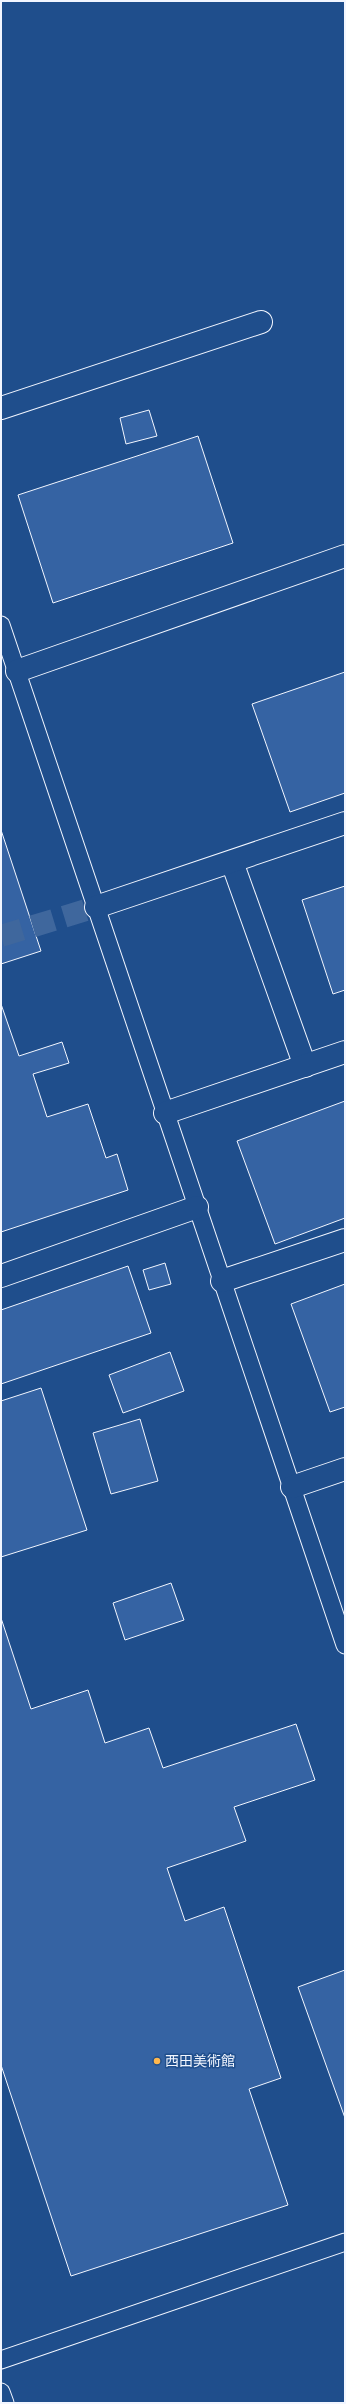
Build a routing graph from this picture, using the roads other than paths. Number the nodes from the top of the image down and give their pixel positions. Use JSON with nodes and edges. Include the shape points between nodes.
{"nodes":[{"id":1,"x":261,"y":322,"type":"dead end"},
{"id":2,"x":1,"y":408,"type":"edge"},
{"id":3,"x":345,"y":556,"type":"edge"},
{"id":4,"x":1,"y":624,"type":"edge"},
{"id":5,"x":16,"y":670,"type":"junction"},
{"id":6,"x":345,"y":823,"type":"edge"},
{"id":7,"x":232,"y":862,"type":"junction"},
{"id":8,"x":96,"y":907,"type":"junction"},
{"id":9,"x":345,"y":1052,"type":"edge"},
{"id":10,"x":305,"y":1066,"type":"junction"},
{"id":11,"x":165,"y":1113,"type":"junction"},
{"id":12,"x":198,"y":1207,"type":"junction"},
{"id":13,"x":345,"y":1240,"type":"edge"},
{"id":14,"x":1,"y":1276,"type":"edge"},
{"id":15,"x":222,"y":1281,"type":"junction"},
{"id":16,"x":345,"y":1469,"type":"edge"},
{"id":17,"x":292,"y":1487,"type":"junction"},
{"id":18,"x":345,"y":1645,"type":"edge"},
{"id":19,"x":345,"y":2242,"type":"edge"},
{"id":20,"x":1,"y":2360,"type":"edge"},
{"id":21,"x":1,"y":2392,"type":"edge"},
{"id":22,"x":5,"y":2403,"type":"edge"}],
"edges":[{"from":1,"to":2,"type":"street"},
{"from":3,"to":5,"type":"street"},
{"from":4,"to":5,"type":"lane"},
{"from":5,"to":8,"type":"lane"},
{"from":6,"to":7,"type":"street"},
{"from":7,"to":8,"type":"street"},
{"from":7,"to":10,"type":"street"},
{"from":8,"to":11,"type":"lane"},
{"from":9,"to":10,"type":"street"},
{"from":10,"to":11,"type":"street"},
{"from":11,"to":12,"type":"lane"},
{"from":12,"to":14,"type":"street"},
{"from":12,"to":15,"type":"lane"},
{"from":13,"to":15,"type":"street"},
{"from":15,"to":17,"type":"lane"},
{"from":16,"to":17,"type":"street"},
{"from":17,"to":18,"type":"lane"},
{"from":19,"to":20,"type":"lane"},
{"from":21,"to":22,"type":"lane"}]}
